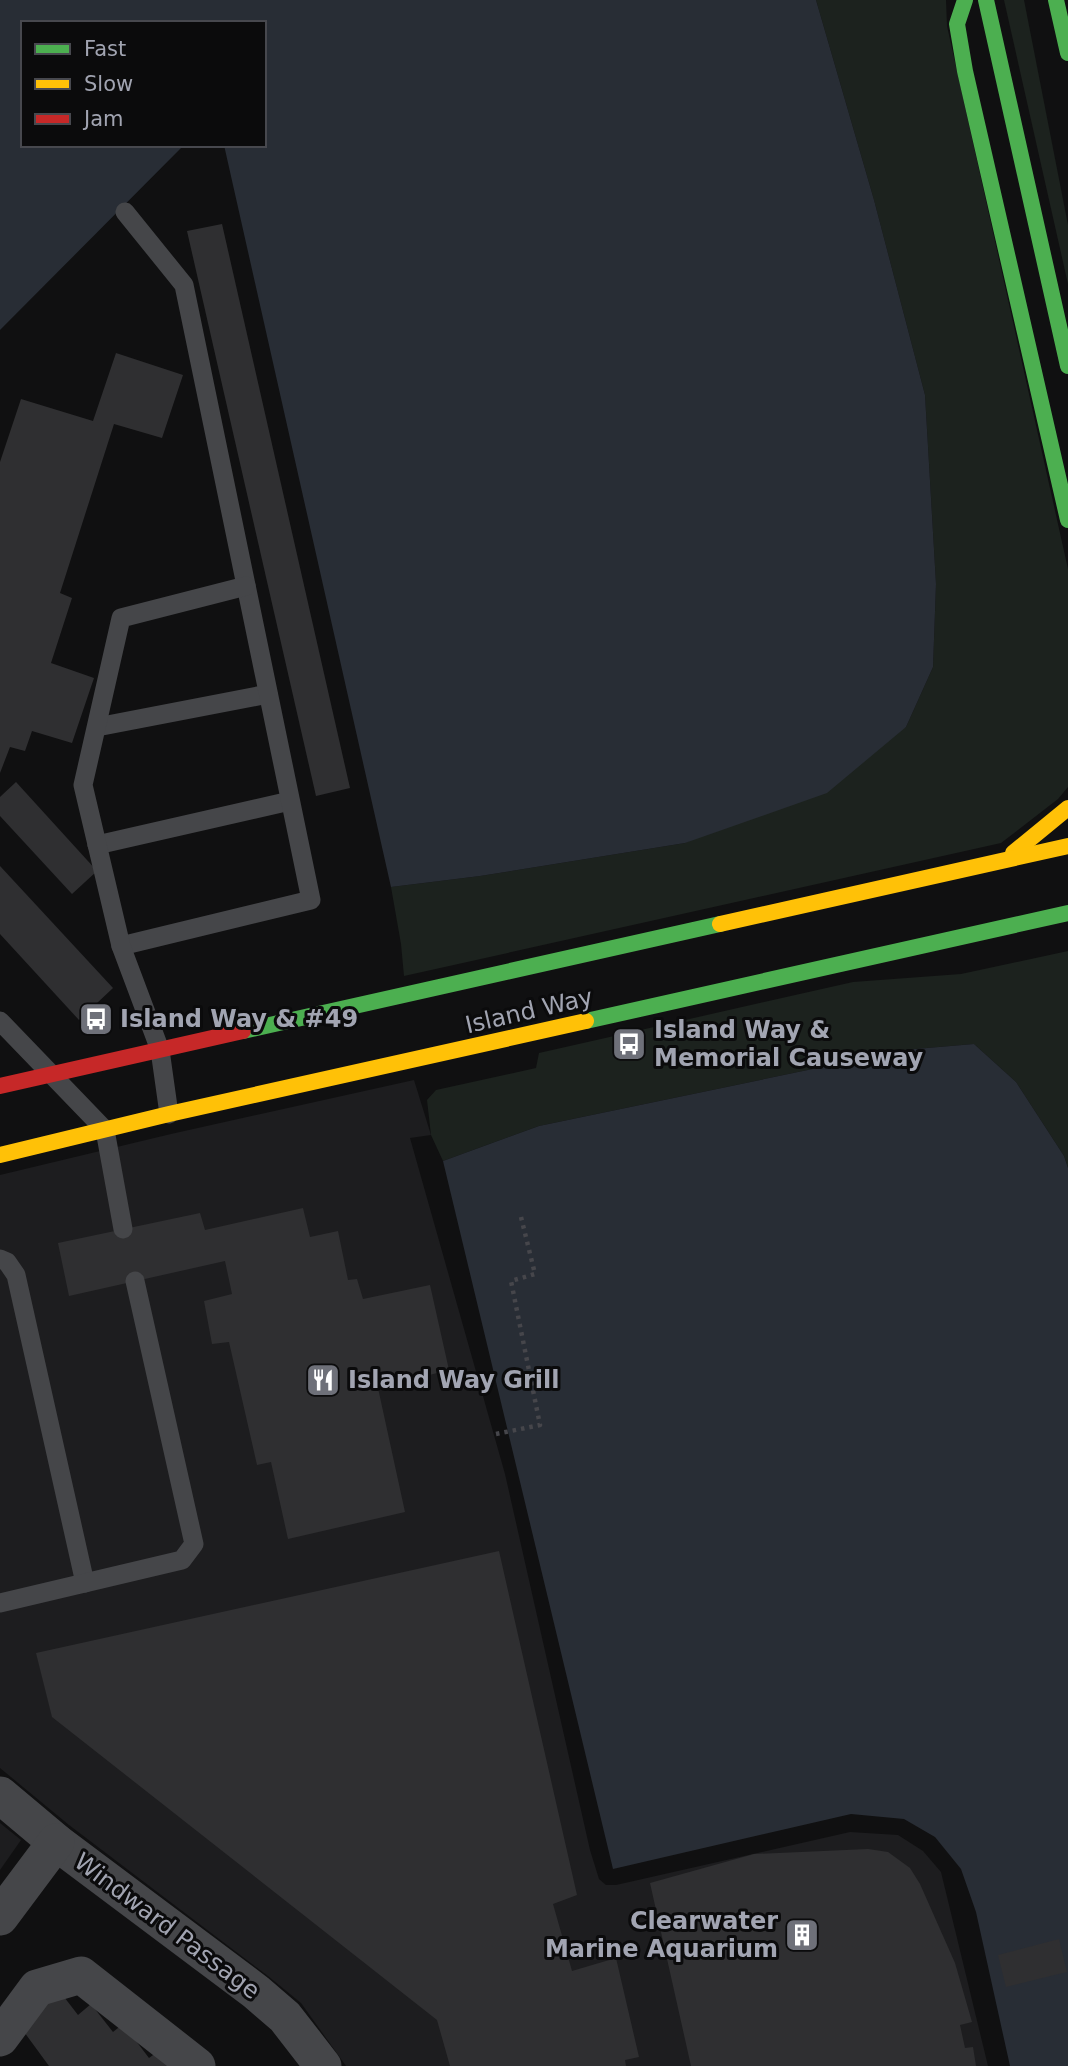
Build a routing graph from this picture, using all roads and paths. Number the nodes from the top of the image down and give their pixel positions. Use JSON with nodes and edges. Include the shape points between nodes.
{"nodes":[{"id":1,"x":965,"y":0,"type":"edge"},
{"id":2,"x":986,"y":0,"type":"edge"},
{"id":3,"x":1056,"y":0,"type":"edge"},
{"id":4,"x":1068,"y":53,"type":"edge"},
{"id":5,"x":125,"y":212,"type":"dead end"},
{"id":6,"x":1068,"y":366,"type":"edge"},
{"id":7,"x":1068,"y":520,"type":"edge"},
{"id":8,"x":246,"y":586,"type":"junction"},
{"id":9,"x":268,"y":694,"type":"junction"},
{"id":10,"x":97,"y":727,"type":"junction"},
{"id":11,"x":290,"y":801,"type":"junction"},
{"id":12,"x":1068,"y":808,"type":"edge"},
{"id":13,"x":97,"y":845,"type":"junction"},
{"id":14,"x":1068,"y":846,"type":"edge"},
{"id":15,"x":1007,"y":858,"type":"junction"},
{"id":16,"x":1068,"y":913,"type":"edge"},
{"id":17,"x":1014,"y":926,"type":"junction"},
{"id":18,"x":1068,"y":930,"type":"edge"},
{"id":19,"x":121,"y":946,"type":"junction"},
{"id":20,"x":0,"y":1021,"type":"edge"},
{"id":21,"x":160,"y":1050,"type":"junction"},
{"id":22,"x":51,"y":1073,"type":"junction"},
{"id":23,"x":0,"y":1086,"type":"edge"},
{"id":24,"x":169,"y":1114,"type":"junction"},
{"id":25,"x":105,"y":1130,"type":"junction"},
{"id":26,"x":0,"y":1155,"type":"edge"},
{"id":27,"x":521,"y":1217,"type":"dead end"},
{"id":28,"x":122,"y":1229,"type":"dead end"},
{"id":29,"x":0,"y":1259,"type":"edge"},
{"id":30,"x":135,"y":1281,"type":"dead end"},
{"id":31,"x":496,"y":1434,"type":"dead end"},
{"id":32,"x":85,"y":1583,"type":"junction"},
{"id":33,"x":0,"y":1603,"type":"edge"},
{"id":34,"x":0,"y":1796,"type":"edge"},
{"id":35,"x":56,"y":1842,"type":"junction"},
{"id":36,"x":0,"y":1917,"type":"edge"},
{"id":37,"x":0,"y":2038,"type":"edge"},
{"id":38,"x":197,"y":2066,"type":"edge"},
{"id":39,"x":323,"y":2066,"type":"edge"}],
"edges":[{"from":1,"to":7,"type":"street","via":[[957,24],[965,71]]},
{"from":2,"to":6,"type":"street"},
{"from":3,"to":4,"type":"street"},
{"from":5,"to":8,"type":"lane","via":[[184,285]]},
{"from":8,"to":9,"type":"lane"},
{"from":8,"to":10,"type":"lane","via":[[121,618]]},
{"from":9,"to":10,"type":"lane"},
{"from":9,"to":11,"type":"lane"},
{"from":10,"to":13,"type":"lane","via":[[83,785]]},
{"from":11,"to":13,"type":"lane"},
{"from":11,"to":19,"type":"lane","via":[[311,900]]},
{"from":12,"to":15,"type":"street"},
{"from":13,"to":19,"type":"lane"},
{"from":14,"to":15,"type":"street","name":"Island Way"},
{"from":15,"to":21,"type":"street","name":"Island Way"},
{"from":16,"to":17,"type":"street","name":"Island Way"},
{"from":17,"to":18,"type":"street"},
{"from":17,"to":24,"type":"street","name":"Island Way"},
{"from":19,"to":21,"type":"lane"},
{"from":20,"to":22,"type":"lane"},
{"from":21,"to":22,"type":"street","name":"Island Way"},
{"from":21,"to":24,"type":"lane"},
{"from":22,"to":23,"type":"street","name":"Island Way"},
{"from":22,"to":25,"type":"lane"},
{"from":24,"to":25,"type":"street","name":"Island Way"},
{"from":25,"to":26,"type":"street","name":"Island Way"},
{"from":25,"to":28,"type":"lane"},
{"from":27,"to":31,"type":"path","via":[[535,1274],[511,1281],[540,1425]]},
{"from":29,"to":32,"type":"lane","via":[[16,1275]]},
{"from":30,"to":32,"type":"lane","via":[[194,1545],[182,1560]]},
{"from":32,"to":33,"type":"lane"},
{"from":34,"to":35,"type":"street","name":"Windward Passage"},
{"from":35,"to":36,"type":"street"},
{"from":35,"to":39,"type":"street","name":"Windward Passage","via":[[256,1992],[285,2017]]},
{"from":37,"to":38,"type":"street","via":[[37,1988],[80,1975]]}]}
